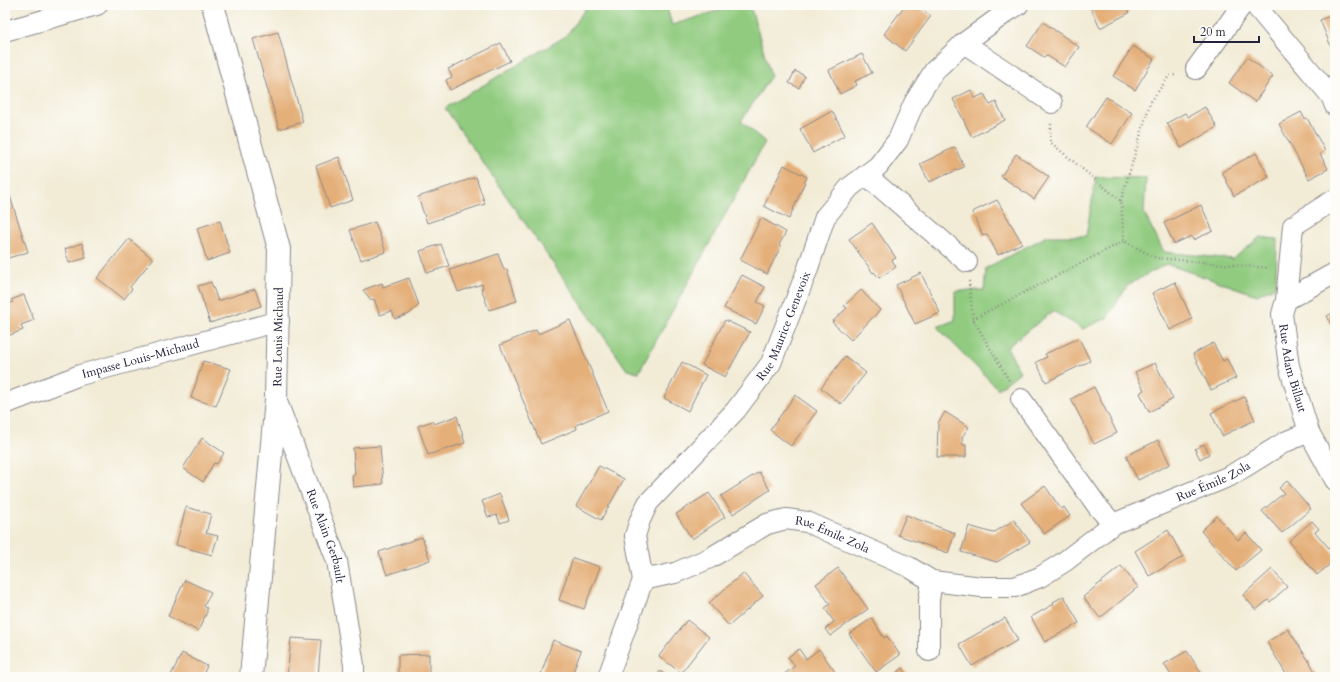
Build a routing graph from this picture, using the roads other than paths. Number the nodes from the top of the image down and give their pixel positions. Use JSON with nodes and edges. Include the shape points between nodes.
{"nodes":[{"id":1,"x":97,"y":5,"type":"edge"},
{"id":2,"x":213,"y":5,"type":"edge"},
{"id":3,"x":1018,"y":5,"type":"edge"},
{"id":4,"x":1242,"y":5,"type":"edge"},
{"id":5,"x":1255,"y":5,"type":"edge"},
{"id":6,"x":5,"y":31,"type":"edge"},
{"id":7,"x":964,"y":44,"type":"junction"},
{"id":8,"x":1196,"y":69,"type":"road end"},
{"id":9,"x":1052,"y":103,"type":"road end"},
{"id":10,"x":1335,"y":106,"type":"edge"},
{"id":11,"x":866,"y":175,"type":"junction"},
{"id":12,"x":1335,"y":199,"type":"edge"},
{"id":13,"x":967,"y":262,"type":"road end"},
{"id":14,"x":1335,"y":273,"type":"edge"},
{"id":15,"x":1286,"y":300,"type":"junction"},
{"id":16,"x":278,"y":321,"type":"junction"},
{"id":17,"x":276,"y":399,"type":"junction"},
{"id":18,"x":1021,"y":399,"type":"road end"},
{"id":19,"x":5,"y":404,"type":"edge"},
{"id":20,"x":1309,"y":432,"type":"junction"},
{"id":21,"x":1335,"y":480,"type":"edge"},
{"id":22,"x":1113,"y":524,"type":"junction"},
{"id":23,"x":643,"y":580,"type":"junction"},
{"id":24,"x":932,"y":581,"type":"junction"},
{"id":25,"x":929,"y":651,"type":"dead end"},
{"id":26,"x":251,"y":677,"type":"edge"},
{"id":27,"x":354,"y":677,"type":"edge"},
{"id":28,"x":608,"y":677,"type":"edge"}],
"edges":[{"from":1,"to":6,"type":"street"},
{"from":2,"to":16,"type":"street","name":"Rue Louis Michaud","via":[[279,249]]},
{"from":3,"to":7,"type":"street","name":"Rue Maurice Genevoix"},
{"from":4,"to":8,"type":"street"},
{"from":5,"to":10,"type":"street","via":[[1331,96]]},
{"from":7,"to":9,"type":"street"},
{"from":7,"to":11,"type":"street","name":"Rue Maurice Genevoix","via":[[934,71],[914,103],[898,140],[878,166]]},
{"from":11,"to":13,"type":"street"},
{"from":11,"to":23,"type":"street","name":"Rue Maurice Genevoix","via":[[850,187],[825,217],[771,363],[736,410],[648,503],[635,536]]},
{"from":12,"to":15,"type":"street","name":"Rue Adam Billaut","via":[[1293,226]]},
{"from":14,"to":15,"type":"street"},
{"from":15,"to":20,"type":"street","name":"Rue Adam Billaut","via":[[1282,314],[1289,366]]},
{"from":16,"to":17,"type":"street","name":"Rue Louis Michaud"},
{"from":16,"to":19,"type":"street","name":"Impasse Louis-Michaud","via":[[80,375]]},
{"from":17,"to":26,"type":"street","name":"Rue Louis Michaud"},
{"from":17,"to":27,"type":"street","name":"Rue Alain Gerbault","via":[[337,561]]},
{"from":18,"to":22,"type":"street","via":[[1094,502]]},
{"from":20,"to":21,"type":"street","name":"Rue Adam Billaut"},
{"from":20,"to":22,"type":"street","name":"Rue Émile Zola","via":[[1285,442],[1230,476]]},
{"from":22,"to":24,"type":"street","name":"Rue Émile Zola","via":[[1064,562],[1040,577],[1015,587],[982,587]]},
{"from":23,"to":24,"type":"street","name":"Rue Émile Zola","via":[[675,574],[710,558],[767,524],[786,519],[807,522],[909,567]]},
{"from":23,"to":28,"type":"street"},
{"from":24,"to":25,"type":"street","via":[[929,600]]}]}
